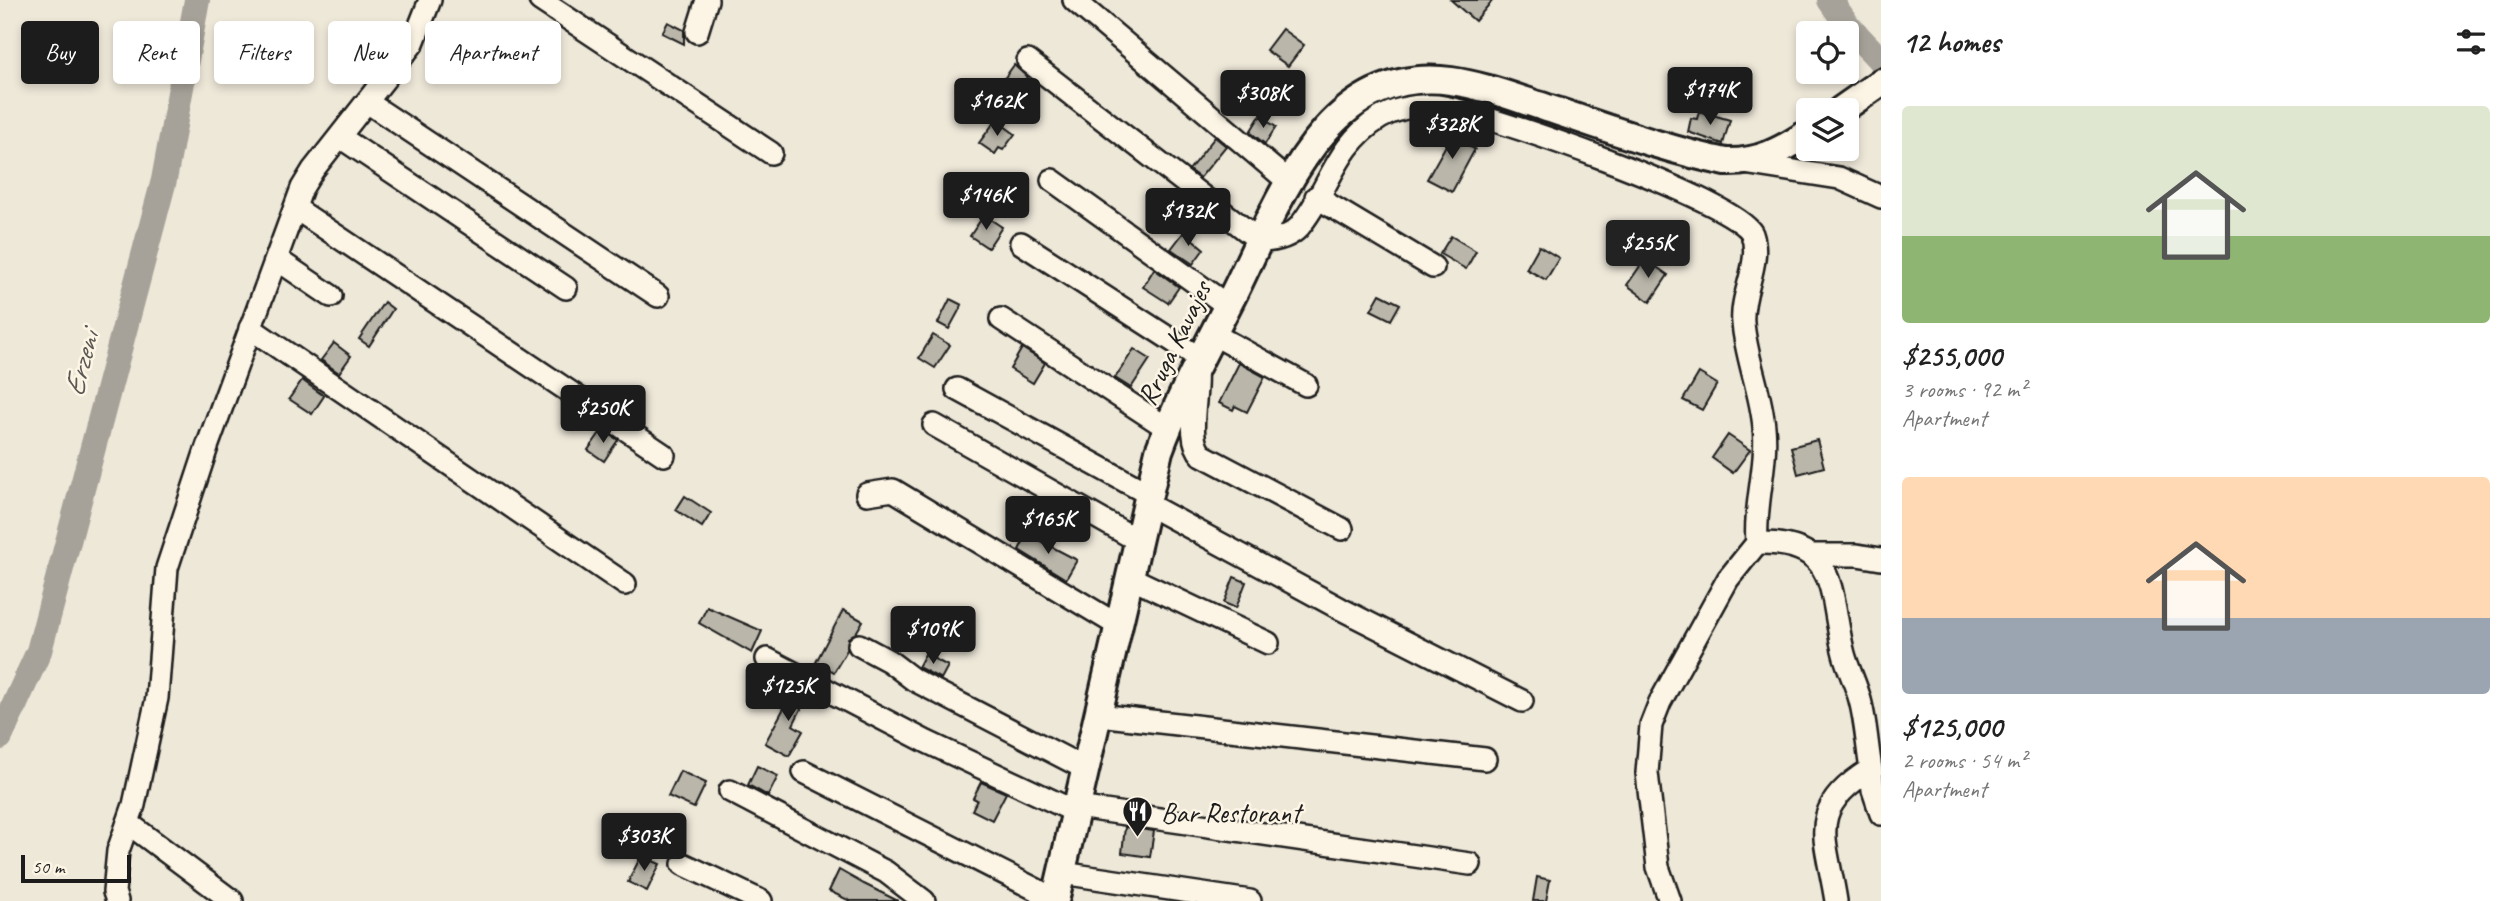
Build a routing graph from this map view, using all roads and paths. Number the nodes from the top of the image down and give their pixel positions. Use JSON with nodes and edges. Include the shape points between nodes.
{"nodes":[{"id":1,"x":430,"y":0,"type":"edge"},
{"id":2,"x":540,"y":0,"type":"edge"},
{"id":3,"x":707,"y":0,"type":"edge"},
{"id":4,"x":1074,"y":0,"type":"edge"},
{"id":5,"x":697,"y":32,"type":"dead end"},
{"id":6,"x":1028,"y":61,"type":"dead end"},
{"id":7,"x":1881,"y":82,"type":"edge"},
{"id":8,"x":1858,"y":98,"type":"edge"},
{"id":9,"x":367,"y":102,"type":"junction"},
{"id":10,"x":340,"y":137,"type":"junction"},
{"id":11,"x":1796,"y":141,"type":"edge"},
{"id":12,"x":771,"y":153,"type":"dead end"},
{"id":13,"x":1742,"y":163,"type":"junction"},
{"id":14,"x":1052,"y":180,"type":"dead end"},
{"id":15,"x":1289,"y":182,"type":"junction"},
{"id":16,"x":1316,"y":197,"type":"junction"},
{"id":17,"x":1881,"y":197,"type":"edge"},
{"id":18,"x":295,"y":208,"type":"junction"},
{"id":19,"x":1260,"y":241,"type":"junction"},
{"id":20,"x":1021,"y":243,"type":"dead end"},
{"id":21,"x":278,"y":260,"type":"junction"},
{"id":22,"x":1433,"y":267,"type":"dead end"},
{"id":23,"x":566,"y":288,"type":"dead end"},
{"id":24,"x":331,"y":296,"type":"dead end"},
{"id":25,"x":657,"y":296,"type":"dead end"},
{"id":26,"x":1228,"y":306,"type":"junction"},
{"id":27,"x":1001,"y":319,"type":"dead end"},
{"id":28,"x":250,"y":328,"type":"junction"},
{"id":29,"x":1213,"y":334,"type":"junction"},
{"id":30,"x":1198,"y":364,"type":"junction"},
{"id":31,"x":1306,"y":386,"type":"dead end"},
{"id":32,"x":957,"y":389,"type":"dead end"},
{"id":33,"x":934,"y":425,"type":"dead end"},
{"id":34,"x":1167,"y":428,"type":"junction"},
{"id":35,"x":664,"y":455,"type":"dead end"},
{"id":36,"x":867,"y":494,"type":"dead end"},
{"id":37,"x":1146,"y":498,"type":"junction"},
{"id":38,"x":1342,"y":529,"type":"dead end"},
{"id":39,"x":1137,"y":540,"type":"junction"},
{"id":40,"x":1757,"y":543,"type":"junction"},
{"id":41,"x":1811,"y":555,"type":"junction"},
{"id":42,"x":1881,"y":559,"type":"edge"},
{"id":43,"x":1129,"y":577,"type":"junction"},
{"id":44,"x":625,"y":584,"type":"dead end"},
{"id":45,"x":1119,"y":626,"type":"junction"},
{"id":46,"x":1268,"y":643,"type":"dead end"},
{"id":47,"x":859,"y":645,"type":"dead end"},
{"id":48,"x":767,"y":659,"type":"dead end"},
{"id":49,"x":1522,"y":701,"type":"dead end"},
{"id":50,"x":1861,"y":705,"type":"junction"},
{"id":51,"x":1098,"y":715,"type":"junction"},
{"id":52,"x":1881,"y":717,"type":"edge"},
{"id":53,"x":1485,"y":759,"type":"dead end"},
{"id":54,"x":1086,"y":769,"type":"junction"},
{"id":55,"x":804,"y":772,"type":"dead end"},
{"id":56,"x":1878,"y":778,"type":"edge"},
{"id":57,"x":730,"y":791,"type":"dead end"},
{"id":58,"x":1076,"y":809,"type":"junction"},
{"id":59,"x":1881,"y":814,"type":"edge"},
{"id":60,"x":128,"y":823,"type":"junction"},
{"id":61,"x":683,"y":864,"type":"dead end"},
{"id":62,"x":1470,"y":864,"type":"dead end"},
{"id":63,"x":1062,"y":873,"type":"junction"},
{"id":64,"x":1055,"y":900,"type":"edge"},
{"id":65,"x":117,"y":901,"type":"edge"},
{"id":66,"x":232,"y":901,"type":"edge"},
{"id":67,"x":761,"y":901,"type":"edge"},
{"id":68,"x":925,"y":901,"type":"edge"},
{"id":69,"x":1251,"y":901,"type":"edge"},
{"id":70,"x":1670,"y":901,"type":"edge"},
{"id":71,"x":1836,"y":901,"type":"edge"}],
"edges":[{"from":1,"to":9,"type":"street","via":[[413,43]]},
{"from":2,"to":12,"type":"street"},
{"from":3,"to":5,"type":"street"},
{"from":4,"to":15,"type":"street"},
{"from":6,"to":19,"type":"street"},
{"from":7,"to":8,"type":"main road"},
{"from":9,"to":10,"type":"street"},
{"from":9,"to":25,"type":"street"},
{"from":10,"to":18,"type":"street","via":[[313,170]]},
{"from":10,"to":23,"type":"street"},
{"from":11,"to":13,"type":"main road","name":"Rruga Kavajes"},
{"from":13,"to":15,"type":"main road","name":"Rruga Kavajes","via":[[1701,157],[1478,86],[1427,80],[1379,90],[1347,109],[1318,138]]},
{"from":13,"to":17,"type":"street","via":[[1839,178]]},
{"from":14,"to":26,"type":"street"},
{"from":15,"to":19,"type":"main road","name":"Rruga Kavajes"},
{"from":16,"to":19,"type":"street","via":[[1293,231],[1273,241]]},
{"from":16,"to":22,"type":"street"},
{"from":16,"to":40,"type":"street","via":[[1363,130],[1397,110],[1437,106],[1663,182],[1744,222],[1752,233],[1754,251],[1742,322],[1764,428]]},
{"from":18,"to":21,"type":"street"},
{"from":18,"to":35,"type":"street"},
{"from":19,"to":26,"type":"main road","name":"Rruga Kavajes"},
{"from":20,"to":30,"type":"street"},
{"from":21,"to":24,"type":"street"},
{"from":21,"to":28,"type":"street"},
{"from":26,"to":29,"type":"main road","name":"Rruga Kavajes"},
{"from":27,"to":34,"type":"street"},
{"from":28,"to":44,"type":"street"},
{"from":28,"to":60,"type":"street","via":[[167,568],[157,698]]},
{"from":29,"to":30,"type":"main road","name":"Rruga Kavajes"},
{"from":29,"to":31,"type":"street"},
{"from":30,"to":34,"type":"main road","name":"Rruga Kavajes"},
{"from":30,"to":38,"type":"street","via":[[1195,449]]},
{"from":32,"to":37,"type":"street"},
{"from":33,"to":39,"type":"street"},
{"from":34,"to":37,"type":"main road","name":"Rruga Kavajes"},
{"from":36,"to":45,"type":"street","via":[[893,490]]},
{"from":37,"to":39,"type":"main road","name":"Rruga Kavajes"},
{"from":37,"to":49,"type":"street","via":[[1329,603]]},
{"from":39,"to":43,"type":"main road","name":"Rruga Kavajes"},
{"from":40,"to":41,"type":"street","via":[[1782,542]]},
{"from":40,"to":70,"type":"street","via":[[1728,579],[1651,725],[1647,773],[1658,867]]},
{"from":41,"to":42,"type":"street"},
{"from":41,"to":50,"type":"street","via":[[1835,594],[1844,653]]},
{"from":43,"to":45,"type":"main road","name":"Rruga Kavajes"},
{"from":43,"to":46,"type":"street"},
{"from":45,"to":51,"type":"main road","name":"Rruga Kavajes"},
{"from":47,"to":54,"type":"street","via":[[914,680]]},
{"from":48,"to":58,"type":"street","via":[[927,742]]},
{"from":50,"to":52,"type":"street"},
{"from":50,"to":56,"type":"street"},
{"from":51,"to":53,"type":"street"},
{"from":51,"to":54,"type":"main road","name":"Rruga Kavajes"},
{"from":54,"to":58,"type":"main road","name":"Rruga Kavajes"},
{"from":55,"to":64,"type":"street"},
{"from":56,"to":59,"type":"street","via":[[1873,790]]},
{"from":56,"to":71,"type":"street","via":[[1839,792],[1825,818]]},
{"from":57,"to":68,"type":"street","via":[[886,872]]},
{"from":58,"to":62,"type":"street"},
{"from":58,"to":63,"type":"main road","name":"Rruga Kavajes"},
{"from":60,"to":65,"type":"street","via":[[115,872]]},
{"from":60,"to":66,"type":"street"},
{"from":61,"to":67,"type":"street"},
{"from":63,"to":64,"type":"main road","name":"Rruga Kavajes"},
{"from":63,"to":69,"type":"street"}]}
